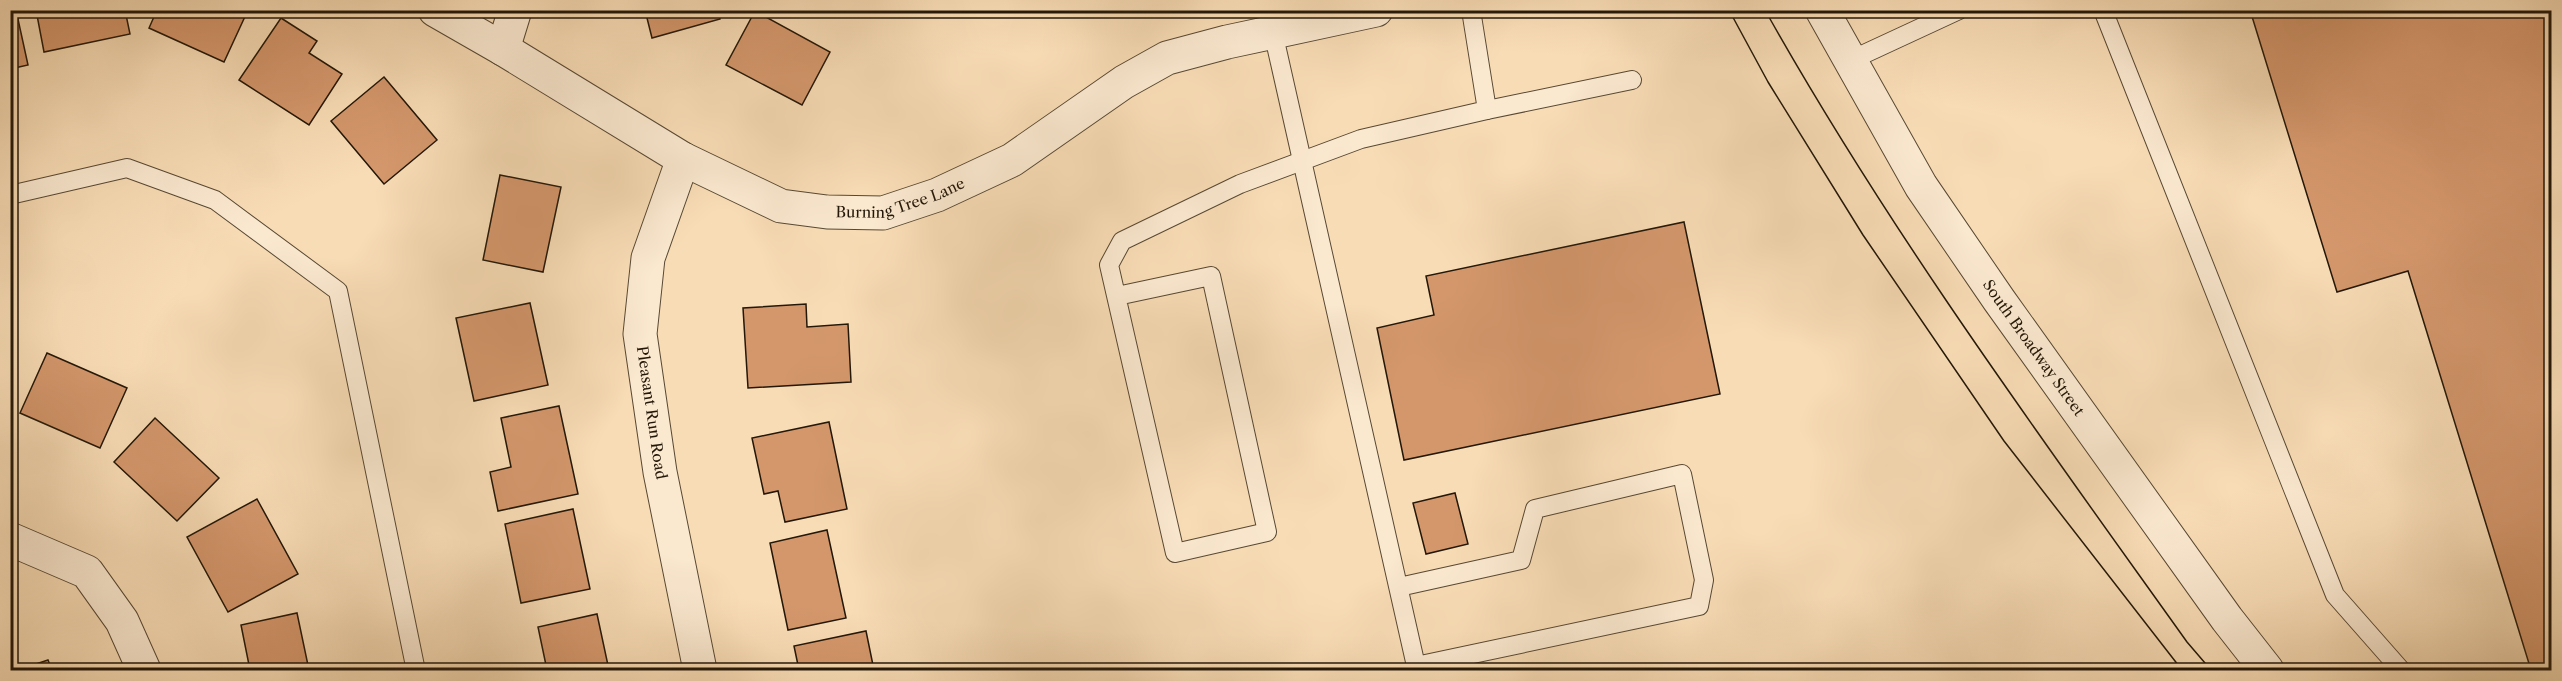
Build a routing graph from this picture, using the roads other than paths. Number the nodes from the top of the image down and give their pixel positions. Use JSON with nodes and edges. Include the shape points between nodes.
{"nodes":[{"id":1,"x":435,"y":10,"type":"edge"},
{"id":2,"x":514,"y":10,"type":"edge"},
{"id":3,"x":1376,"y":10,"type":"edge"},
{"id":4,"x":1471,"y":10,"type":"edge"},
{"id":5,"x":1822,"y":10,"type":"edge"},
{"id":6,"x":1959,"y":10,"type":"edge"},
{"id":7,"x":2103,"y":10,"type":"edge"},
{"id":8,"x":1273,"y":32,"type":"junction"},
{"id":9,"x":503,"y":49,"type":"junction"},
{"id":10,"x":1849,"y":61,"type":"junction"},
{"id":11,"x":1632,"y":80,"type":"dead end"},
{"id":12,"x":1487,"y":110,"type":"junction"},
{"id":13,"x":683,"y":159,"type":"junction"},
{"id":14,"x":1301,"y":161,"type":"junction"},
{"id":15,"x":10,"y":195,"type":"edge"},
{"id":16,"x":1117,"y":296,"type":"junction"},
{"id":17,"x":10,"y":538,"type":"edge"},
{"id":18,"x":1399,"y":587,"type":"junction"},
{"id":19,"x":144,"y":670,"type":"edge"},
{"id":20,"x":412,"y":670,"type":"edge"},
{"id":21,"x":700,"y":670,"type":"edge"},
{"id":22,"x":2266,"y":670,"type":"edge"},
{"id":23,"x":2401,"y":670,"type":"edge"}],
"edges":[{"from":1,"to":9,"type":"street","name":"Burning Tree Lane"},
{"from":2,"to":9,"type":"street"},
{"from":3,"to":8,"type":"street","name":"Burning Tree Lane"},
{"from":4,"to":12,"type":"lane"},
{"from":5,"to":10,"type":"street","name":"South Broadway Street"},
{"from":6,"to":10,"type":"lane"},
{"from":7,"to":23,"type":"lane","via":[[2335,595]]},
{"from":8,"to":13,"type":"street","name":"Burning Tree Lane","via":[[1167,58],[1124,82],[1012,160],[937,195],[884,213],[781,206]]},
{"from":8,"to":14,"type":"lane"},
{"from":9,"to":13,"type":"street","name":"Burning Tree Lane"},
{"from":10,"to":22,"type":"street","name":"South Broadway Street","via":[[1921,186],[1999,300]]},
{"from":11,"to":12,"type":"lane"},
{"from":12,"to":14,"type":"lane","via":[[1361,139]]},
{"from":13,"to":21,"type":"street","name":"Pleasant Run Road","via":[[648,258],[640,334],[660,472]]},
{"from":14,"to":16,"type":"lane","via":[[1240,184],[1122,241],[1109,265]]},
{"from":14,"to":18,"type":"lane"},
{"from":15,"to":20,"type":"lane","via":[[127,168],[215,200],[338,291],[415,666]]},
{"from":16,"to":16,"type":"lane","via":[[1175,553],[1267,532],[1211,276]]},
{"from":17,"to":19,"type":"street","via":[[87,572],[122,621]]},
{"from":18,"to":18,"type":"lane","via":[[1416,666],[1699,606],[1704,580],[1682,474],[1534,509],[1521,560]]}]}
